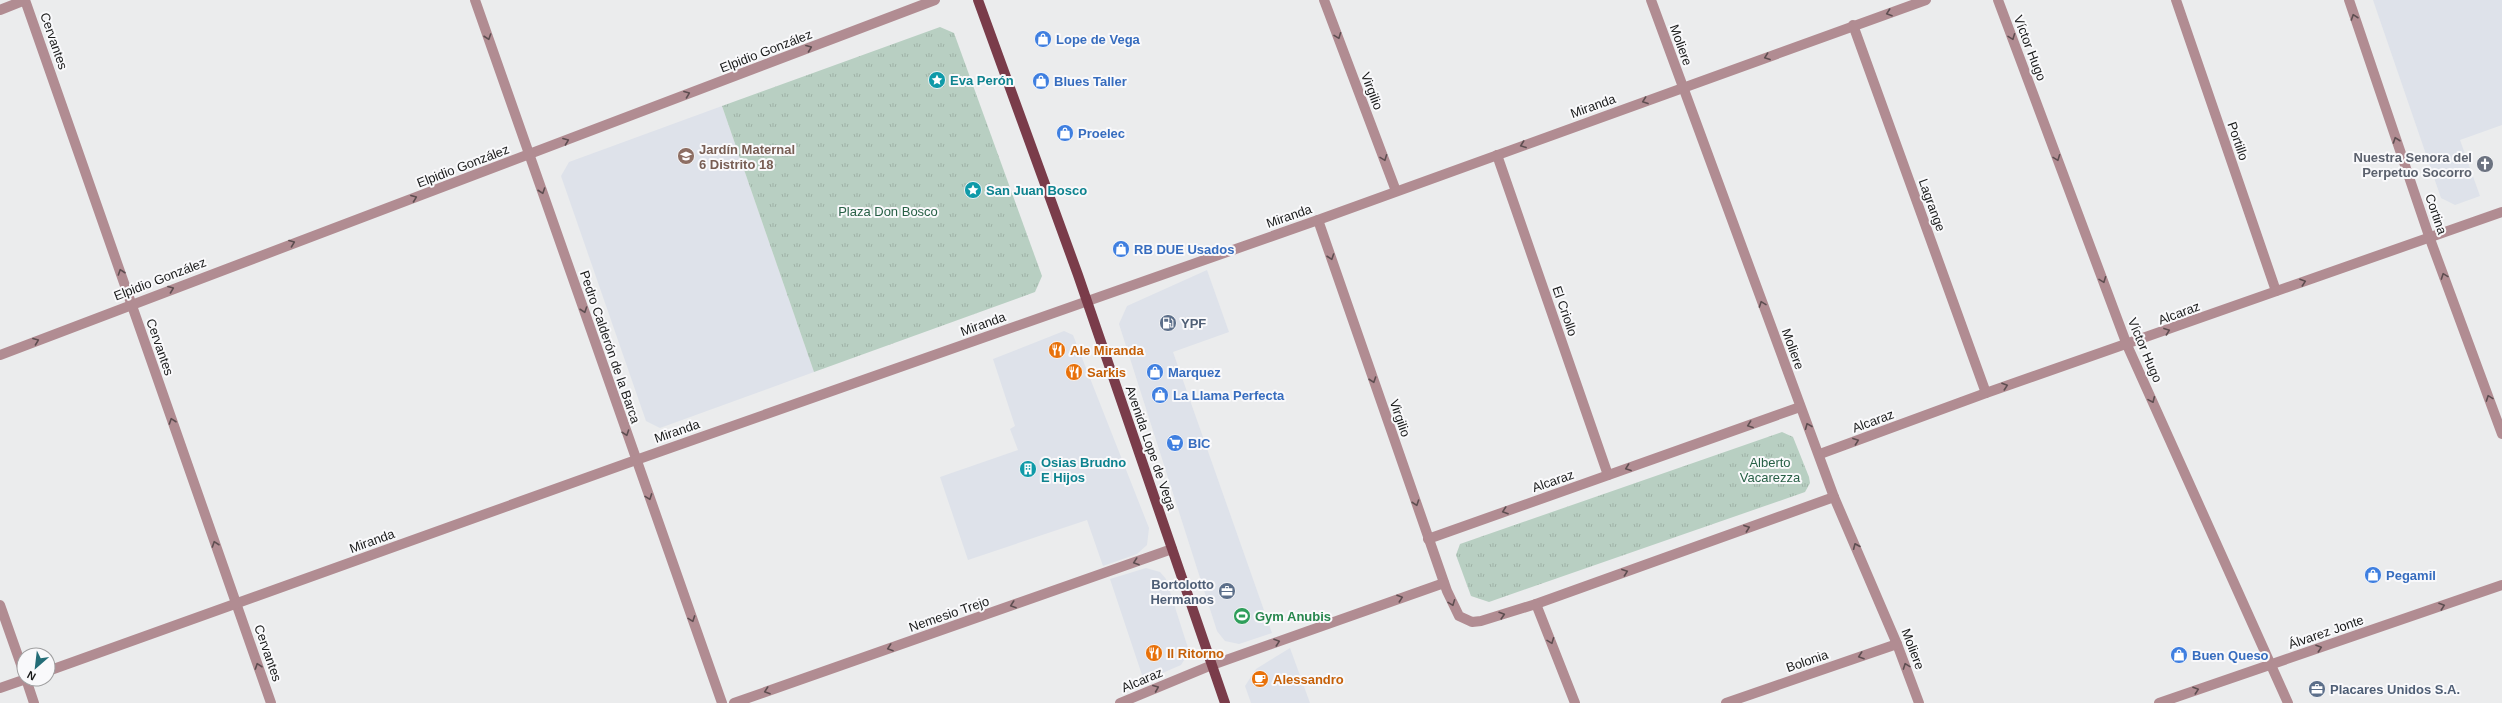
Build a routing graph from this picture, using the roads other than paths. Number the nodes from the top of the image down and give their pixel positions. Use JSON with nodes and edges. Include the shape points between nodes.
{"nodes":[{"id":1,"x":25,"y":0,"type":"edge"},
{"id":2,"x":475,"y":0,"type":"edge"},
{"id":3,"x":935,"y":0,"type":"edge"},
{"id":4,"x":978,"y":0,"type":"edge"},
{"id":5,"x":1324,"y":0,"type":"edge"},
{"id":6,"x":1651,"y":0,"type":"edge"},
{"id":7,"x":1926,"y":0,"type":"edge"},
{"id":8,"x":1998,"y":0,"type":"edge"},
{"id":9,"x":2176,"y":0,"type":"edge"},
{"id":10,"x":2349,"y":0,"type":"edge"},
{"id":11,"x":0,"y":10,"type":"edge"},
{"id":12,"x":1853,"y":25,"type":"junction"},
{"id":13,"x":1682,"y":88,"type":"junction"},
{"id":14,"x":529,"y":155,"type":"junction"},
{"id":15,"x":1497,"y":155,"type":"junction"},
{"id":16,"x":1396,"y":191,"type":"junction"},
{"id":17,"x":2502,"y":212,"type":"edge"},
{"id":18,"x":1318,"y":220,"type":"junction"},
{"id":19,"x":2430,"y":238,"type":"junction"},
{"id":20,"x":2276,"y":291,"type":"junction"},
{"id":21,"x":1086,"y":301,"type":"junction"},
{"id":22,"x":132,"y":304,"type":"junction"},
{"id":23,"x":2127,"y":345,"type":"junction"},
{"id":24,"x":0,"y":355,"type":"edge"},
{"id":25,"x":1986,"y":393,"type":"junction"},
{"id":26,"x":1800,"y":407,"type":"junction"},
{"id":27,"x":2502,"y":434,"type":"edge"},
{"id":28,"x":1820,"y":454,"type":"junction"},
{"id":29,"x":636,"y":460,"type":"junction"},
{"id":30,"x":1608,"y":475,"type":"junction"},
{"id":31,"x":1834,"y":497,"type":"junction"},
{"id":32,"x":1428,"y":539,"type":"junction"},
{"id":33,"x":1172,"y":549,"type":"junction"},
{"id":34,"x":1444,"y":583,"type":"junction"},
{"id":35,"x":2502,"y":585,"type":"edge"},
{"id":36,"x":236,"y":603,"type":"junction"},
{"id":37,"x":1536,"y":604,"type":"junction"},
{"id":38,"x":0,"y":605,"type":"edge"},
{"id":39,"x":1897,"y":644,"type":"junction"},
{"id":40,"x":16,"y":650,"type":"edge"},
{"id":41,"x":2271,"y":664,"type":"junction"},
{"id":42,"x":1212,"y":665,"type":"junction"},
{"id":43,"x":56,"y":668,"type":"edge"},
{"id":44,"x":16,"y":682,"type":"edge"},
{"id":45,"x":29,"y":687,"type":"edge"},
{"id":46,"x":0,"y":688,"type":"edge"},
{"id":47,"x":34,"y":703,"type":"edge"},
{"id":48,"x":271,"y":703,"type":"edge"},
{"id":49,"x":722,"y":703,"type":"edge"},
{"id":50,"x":734,"y":703,"type":"edge"},
{"id":51,"x":1120,"y":703,"type":"edge"},
{"id":52,"x":1225,"y":703,"type":"edge"},
{"id":53,"x":1575,"y":703,"type":"edge"},
{"id":54,"x":1726,"y":703,"type":"edge"},
{"id":55,"x":1919,"y":703,"type":"edge"},
{"id":56,"x":2159,"y":703,"type":"edge"},
{"id":57,"x":2288,"y":703,"type":"edge"}],
"edges":[{"from":1,"to":11,"type":"street"},
{"from":22,"to":1,"type":"street","name":"Cervantes","one_way":true},
{"from":2,"to":14,"type":"street","name":"Pedro Calderón de la Barca","one_way":true},
{"from":14,"to":3,"type":"street","name":"Elpidio González","one_way":true},
{"from":4,"to":21,"type":"main road","name":"Avenida Lope de Vega"},
{"from":5,"to":16,"type":"street","name":"Virgilio","one_way":true},
{"from":6,"to":13,"type":"street","name":"Moliere"},
{"from":7,"to":12,"type":"street","name":"Miranda","one_way":true},
{"from":8,"to":23,"type":"street","name":"Víctor Hugo","one_way":true},
{"from":9,"to":20,"type":"street","name":"Portillo"},
{"from":19,"to":10,"type":"street","name":"Cortina","one_way":true},
{"from":12,"to":13,"type":"street","name":"Miranda","one_way":true},
{"from":12,"to":25,"type":"street","name":"Lagrange"},
{"from":13,"to":15,"type":"street","name":"Miranda","one_way":true},
{"from":26,"to":13,"type":"street","name":"Moliere","one_way":true},
{"from":22,"to":14,"type":"street","name":"Elpidio González","one_way":true},
{"from":14,"to":29,"type":"street","name":"Pedro Calderón de la Barca","one_way":true},
{"from":15,"to":16,"type":"street","name":"Miranda"},
{"from":15,"to":30,"type":"street","name":"El Criollo"},
{"from":16,"to":18,"type":"street","name":"Miranda"},
{"from":17,"to":19,"type":"street","name":"Alcaraz"},
{"from":18,"to":21,"type":"street","name":"Miranda"},
{"from":18,"to":32,"type":"street","name":"Virgilio","one_way":true},
{"from":20,"to":19,"type":"street","name":"Alcaraz","one_way":true},
{"from":27,"to":19,"type":"street","name":"Cortina","one_way":true},
{"from":23,"to":20,"type":"street","name":"Alcaraz","one_way":true},
{"from":21,"to":29,"type":"street","name":"Miranda"},
{"from":21,"to":33,"type":"main road","name":"Avenida Lope de Vega"},
{"from":24,"to":22,"type":"street","name":"Elpidio González","one_way":true},
{"from":36,"to":22,"type":"street","name":"Cervantes","one_way":true},
{"from":25,"to":23,"type":"street","name":"Alcaraz","one_way":true},
{"from":23,"to":41,"type":"street","name":"Víctor Hugo","one_way":true},
{"from":28,"to":25,"type":"street","name":"Alcaraz","one_way":true},
{"from":28,"to":26,"type":"street","name":"Moliere","one_way":true},
{"from":26,"to":30,"type":"street","name":"Alcaraz","one_way":true},
{"from":28,"to":31,"type":"street","name":"Moliere"},
{"from":29,"to":36,"type":"street","name":"Miranda"},
{"from":29,"to":49,"type":"street","name":"Pedro Calderón de la Barca","one_way":true},
{"from":30,"to":32,"type":"street","name":"Alcaraz","one_way":true},
{"from":37,"to":31,"type":"street","one_way":true},
{"from":39,"to":31,"type":"street","name":"Moliere","one_way":true},
{"from":32,"to":34,"type":"street","name":"Virgilio"},
{"from":33,"to":42,"type":"main road","name":"Avenida Lope de Vega"},
{"from":33,"to":50,"type":"street","name":"Nemesio Trejo","one_way":true},
{"from":34,"to":37,"type":"street","name":"Virgilio","one_way":true,"via":[[1455,612],[1464,619],[1480,621]]},
{"from":42,"to":34,"type":"street","name":"Alcaraz","one_way":true},
{"from":41,"to":35,"type":"street","name":"Álvarez Jonte","one_way":true},
{"from":36,"to":43,"type":"street","name":"Miranda"},
{"from":48,"to":36,"type":"street","name":"Cervantes","one_way":true},
{"from":37,"to":53,"type":"street","one_way":true},
{"from":38,"to":40,"type":"street"},
{"from":39,"to":54,"type":"street","name":"Bolonia","one_way":true},
{"from":55,"to":39,"type":"street","name":"Moliere","one_way":true},
{"from":56,"to":41,"type":"street","name":"Álvarez Jonte","one_way":true},
{"from":41,"to":57,"type":"street","name":"Víctor Hugo"},
{"from":51,"to":42,"type":"street","name":"Alcaraz","one_way":true},
{"from":42,"to":52,"type":"main road","name":"Avenida Lope de Vega"},
{"from":44,"to":46,"type":"street"},
{"from":45,"to":47,"type":"street"}]}
